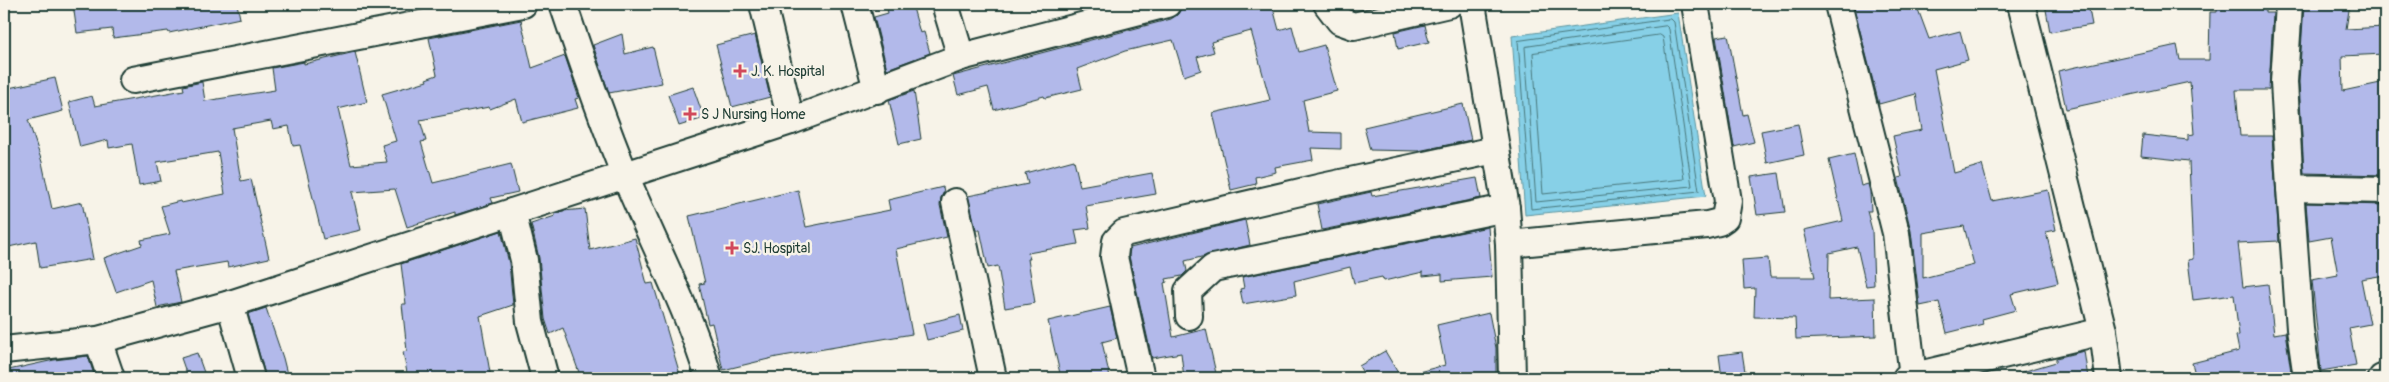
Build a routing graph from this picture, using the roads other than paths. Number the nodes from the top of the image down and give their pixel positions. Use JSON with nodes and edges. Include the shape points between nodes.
{"nodes":[{"id":1,"x":523,"y":4,"type":"edge"},
{"id":2,"x":562,"y":4,"type":"edge"},
{"id":3,"x":763,"y":4,"type":"edge"},
{"id":4,"x":855,"y":4,"type":"edge"},
{"id":5,"x":945,"y":4,"type":"edge"},
{"id":6,"x":1168,"y":4,"type":"edge"},
{"id":7,"x":1327,"y":4,"type":"edge"},
{"id":8,"x":1449,"y":4,"type":"edge"},
{"id":9,"x":1472,"y":4,"type":"edge"},
{"id":10,"x":1694,"y":4,"type":"edge"},
{"id":11,"x":1838,"y":4,"type":"edge"},
{"id":12,"x":2021,"y":4,"type":"edge"},
{"id":13,"x":2290,"y":4,"type":"edge"},
{"id":14,"x":961,"y":57,"type":"junction"},
{"id":15,"x":133,"y":80,"type":"dead end"},
{"id":16,"x":877,"y":90,"type":"junction"},
{"id":17,"x":791,"y":120,"type":"junction"},
{"id":18,"x":1495,"y":150,"type":"junction"},
{"id":19,"x":625,"y":175,"type":"junction"},
{"id":20,"x":2290,"y":188,"type":"junction"},
{"id":21,"x":2385,"y":190,"type":"edge"},
{"id":22,"x":955,"y":202,"type":"dead end"},
{"id":23,"x":1506,"y":208,"type":"junction"},
{"id":24,"x":512,"y":212,"type":"junction"},
{"id":25,"x":1509,"y":244,"type":"junction"},
{"id":26,"x":230,"y":304,"type":"junction"},
{"id":27,"x":1189,"y":316,"type":"dead end"},
{"id":28,"x":2103,"y":331,"type":"junction"},
{"id":29,"x":98,"y":340,"type":"junction"},
{"id":30,"x":5,"y":344,"type":"edge"},
{"id":31,"x":111,"y":378,"type":"edge"},
{"id":32,"x":252,"y":378,"type":"edge"},
{"id":33,"x":545,"y":378,"type":"edge"},
{"id":34,"x":709,"y":378,"type":"edge"},
{"id":35,"x":993,"y":378,"type":"edge"},
{"id":36,"x":1141,"y":378,"type":"edge"},
{"id":37,"x":1512,"y":378,"type":"edge"},
{"id":38,"x":1909,"y":378,"type":"edge"},
{"id":39,"x":2109,"y":378,"type":"edge"},
{"id":40,"x":2307,"y":378,"type":"edge"},
{"id":41,"x":2382,"y":378,"type":"edge"},
{"id":42,"x":2385,"y":378,"type":"edge"}],
"edges":[{"from":1,"to":15,"type":"street"},
{"from":2,"to":19,"type":"street"},
{"from":3,"to":17,"type":"street"},
{"from":4,"to":16,"type":"street"},
{"from":5,"to":14,"type":"street"},
{"from":6,"to":14,"type":"street"},
{"from":7,"to":8,"type":"street","via":[[1340,21],[1354,26]]},
{"from":9,"to":18,"type":"street"},
{"from":10,"to":25,"type":"street","via":[[1728,201],[1725,218],[1707,224]]},
{"from":11,"to":38,"type":"street","via":[[1896,234]]},
{"from":12,"to":28,"type":"street"},
{"from":13,"to":20,"type":"street","via":[[2284,82]]},
{"from":14,"to":16,"type":"street"},
{"from":16,"to":17,"type":"street"},
{"from":17,"to":19,"type":"street"},
{"from":18,"to":23,"type":"street"},
{"from":18,"to":36,"type":"street","via":[[1124,234],[1116,241],[1114,257]]},
{"from":19,"to":24,"type":"street"},
{"from":19,"to":34,"type":"street","via":[[700,346]]},
{"from":20,"to":21,"type":"street"},
{"from":20,"to":40,"type":"street","via":[[2300,329]]},
{"from":22,"to":35,"type":"street"},
{"from":23,"to":25,"type":"street"},
{"from":23,"to":27,"type":"street","via":[[1214,268],[1188,291]]},
{"from":24,"to":26,"type":"street"},
{"from":24,"to":33,"type":"street","via":[[524,260],[530,322]]},
{"from":25,"to":37,"type":"street"},
{"from":26,"to":29,"type":"street"},
{"from":26,"to":32,"type":"street"},
{"from":28,"to":38,"type":"street"},
{"from":28,"to":39,"type":"street"},
{"from":29,"to":30,"type":"street"},
{"from":29,"to":31,"type":"street"},
{"from":41,"to":42,"type":"street"}]}
